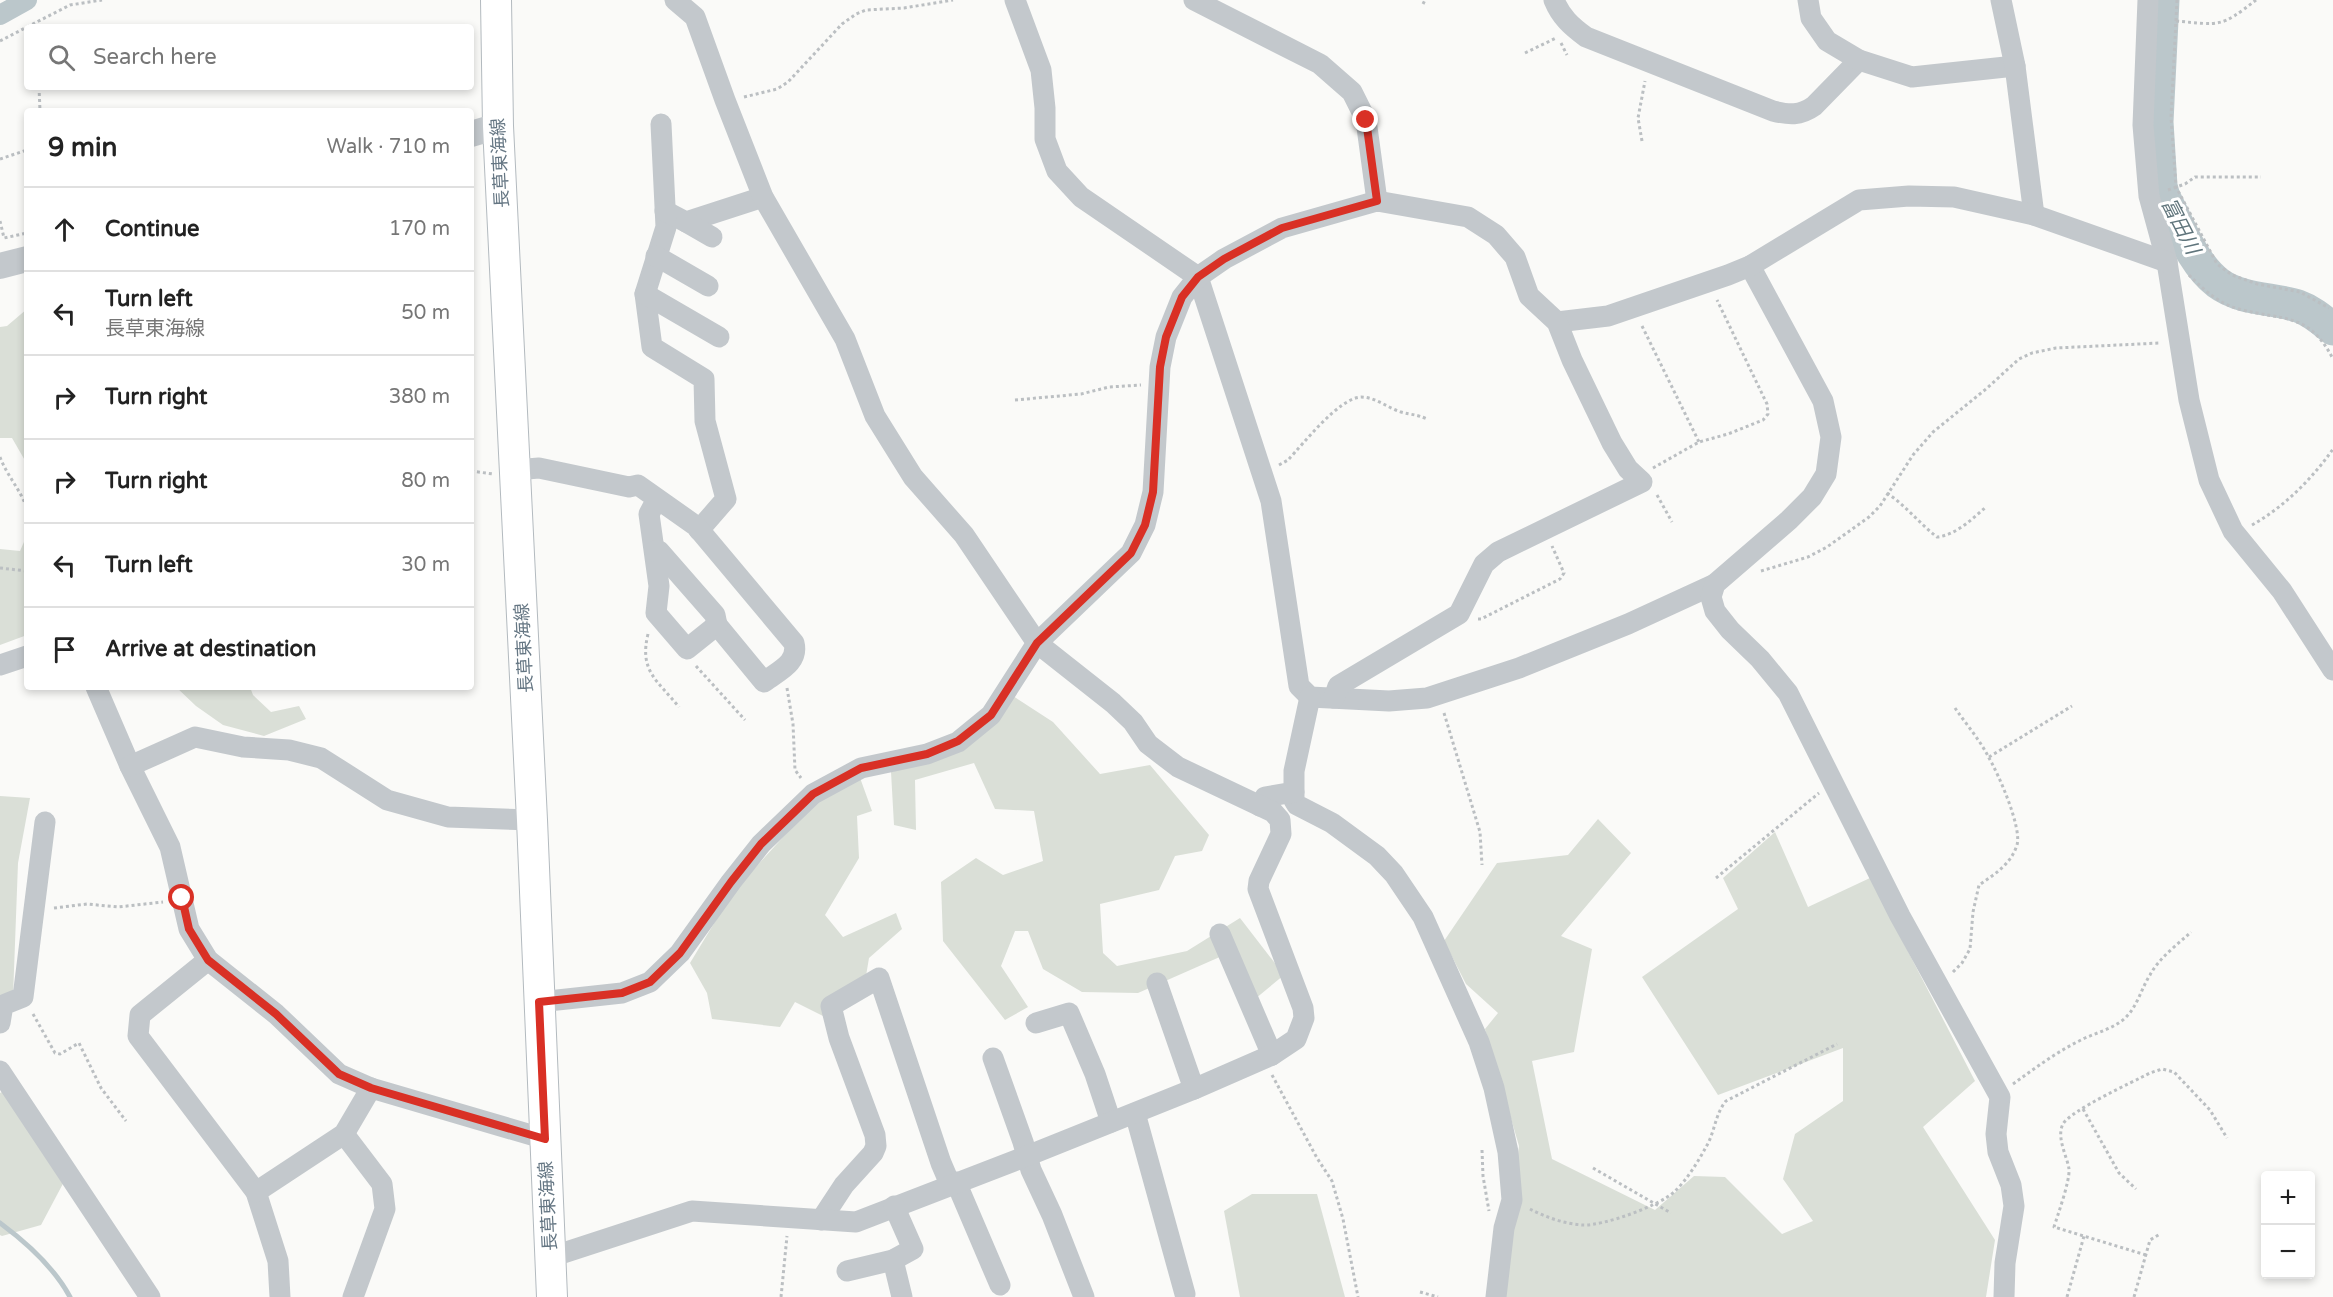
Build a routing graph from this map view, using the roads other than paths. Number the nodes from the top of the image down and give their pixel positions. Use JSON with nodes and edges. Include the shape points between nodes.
{"nodes":[{"id":1,"x":496,"y":0,"type":"edge"},
{"id":2,"x":675,"y":0,"type":"edge"},
{"id":3,"x":1015,"y":0,"type":"edge"},
{"id":4,"x":1194,"y":0,"type":"edge"},
{"id":5,"x":1554,"y":0,"type":"edge"},
{"id":6,"x":1808,"y":0,"type":"edge"},
{"id":7,"x":2001,"y":0,"type":"edge"},
{"id":8,"x":2148,"y":0,"type":"edge"},
{"id":9,"x":1859,"y":60,"type":"junction"},
{"id":10,"x":2015,"y":66,"type":"junction"},
{"id":11,"x":661,"y":124,"type":"dead end"},
{"id":12,"x":485,"y":130,"type":"edge"},
{"id":13,"x":763,"y":197,"type":"junction"},
{"id":14,"x":1377,"y":201,"type":"junction"},
{"id":15,"x":665,"y":211,"type":"junction"},
{"id":16,"x":2034,"y":215,"type":"junction"},
{"id":17,"x":686,"y":222,"type":"junction"},
{"id":18,"x":712,"y":237,"type":"dead end"},
{"id":19,"x":656,"y":256,"type":"junction"},
{"id":20,"x":24,"y":260,"type":"edge"},
{"id":21,"x":2167,"y":262,"type":"junction"},
{"id":22,"x":0,"y":266,"type":"edge"},
{"id":23,"x":1750,"y":266,"type":"junction"},
{"id":24,"x":1198,"y":277,"type":"junction"},
{"id":25,"x":708,"y":286,"type":"dead end"},
{"id":26,"x":645,"y":294,"type":"junction"},
{"id":27,"x":1557,"y":322,"type":"junction"},
{"id":28,"x":719,"y":337,"type":"dead end"},
{"id":29,"x":515,"y":470,"type":"junction"},
{"id":30,"x":657,"y":499,"type":"junction"},
{"id":31,"x":699,"y":530,"type":"junction"},
{"id":32,"x":655,"y":551,"type":"junction"},
{"id":33,"x":1715,"y":584,"type":"junction"},
{"id":34,"x":717,"y":625,"type":"junction"},
{"id":35,"x":1037,"y":643,"type":"junction"},
{"id":36,"x":24,"y":657,"type":"edge"},
{"id":37,"x":0,"y":665,"type":"edge"},
{"id":38,"x":2333,"y":670,"type":"edge"},
{"id":39,"x":97,"y":690,"type":"edge"},
{"id":40,"x":1310,"y":697,"type":"junction"},
{"id":41,"x":1334,"y":698,"type":"junction"},
{"id":42,"x":130,"y":766,"type":"junction"},
{"id":43,"x":1294,"y":792,"type":"junction"},
{"id":44,"x":1260,"y":806,"type":"junction"},
{"id":45,"x":532,"y":820,"type":"junction"},
{"id":46,"x":45,"y":822,"type":"dead end"},
{"id":47,"x":1220,"y":934,"type":"dead end"},
{"id":48,"x":208,"y":960,"type":"junction"},
{"id":49,"x":1157,"y":983,"type":"dead end"},
{"id":50,"x":539,"y":1002,"type":"junction"},
{"id":51,"x":0,"y":1023,"type":"edge"},
{"id":52,"x":1036,"y":1023,"type":"dead end"},
{"id":53,"x":1268,"y":1057,"type":"junction"},
{"id":54,"x":993,"y":1058,"type":"dead end"},
{"id":55,"x":0,"y":1071,"type":"edge"},
{"id":56,"x":371,"y":1088,"type":"junction"},
{"id":57,"x":1194,"y":1089,"type":"junction"},
{"id":58,"x":1135,"y":1113,"type":"junction"},
{"id":59,"x":1111,"y":1122,"type":"junction"},
{"id":60,"x":344,"y":1134,"type":"junction"},
{"id":61,"x":545,"y":1139,"type":"junction"},
{"id":62,"x":1027,"y":1156,"type":"junction"},
{"id":63,"x":953,"y":1183,"type":"junction"},
{"id":64,"x":256,"y":1192,"type":"junction"},
{"id":65,"x":894,"y":1206,"type":"junction"},
{"id":66,"x":822,"y":1220,"type":"junction"},
{"id":67,"x":551,"y":1257,"type":"junction"},
{"id":68,"x":893,"y":1260,"type":"junction"},
{"id":69,"x":847,"y":1271,"type":"dead end"},
{"id":70,"x":1000,"y":1285,"type":"dead end"},
{"id":71,"x":1185,"y":1294,"type":"dead end"},
{"id":72,"x":150,"y":1297,"type":"edge"},
{"id":73,"x":279,"y":1297,"type":"edge"},
{"id":74,"x":352,"y":1297,"type":"edge"},
{"id":75,"x":552,"y":1297,"type":"edge"},
{"id":76,"x":902,"y":1297,"type":"edge"},
{"id":77,"x":1084,"y":1297,"type":"edge"},
{"id":78,"x":1496,"y":1297,"type":"edge"},
{"id":79,"x":2004,"y":1297,"type":"edge"}],
"edges":[{"from":1,"to":12,"type":"main road","name":"長草東海線"},
{"from":2,"to":13,"type":"street","via":[[695,17]]},
{"from":3,"to":24,"type":"street","via":[[1041,70],[1045,139],[1056,171],[1081,197]]},
{"from":4,"to":14,"type":"street","via":[[1320,64],[1353,92],[1366,120]]},
{"from":5,"to":9,"type":"street","via":[[1560,15],[1586,37],[1773,111],[1798,114],[1814,106]]},
{"from":6,"to":9,"type":"street","via":[[1811,18],[1827,41]]},
{"from":7,"to":10,"type":"street"},
{"from":8,"to":21,"type":"street","via":[[2143,125],[2149,196]]},
{"from":9,"to":10,"type":"street","via":[[1912,77]]},
{"from":10,"to":16,"type":"street"},
{"from":11,"to":15,"type":"street"},
{"from":12,"to":29,"type":"main road","name":"長草東海線"},
{"from":13,"to":17,"type":"street"},
{"from":13,"to":35,"type":"street","via":[[845,339],[874,416],[913,477],[964,535]]},
{"from":14,"to":24,"type":"street","via":[[1282,228]]},
{"from":14,"to":27,"type":"street","via":[[1468,216],[1496,235],[1515,257],[1529,296]]},
{"from":15,"to":17,"type":"street"},
{"from":15,"to":19,"type":"street","via":[[666,227]]},
{"from":16,"to":21,"type":"street"},
{"from":16,"to":23,"type":"street","via":[[1954,197],[1859,200]]},
{"from":17,"to":18,"type":"street"},
{"from":19,"to":25,"type":"street"},
{"from":19,"to":26,"type":"street"},
{"from":20,"to":22,"type":"street"},
{"from":21,"to":38,"type":"street","via":[[2189,400],[2209,480],[2236,534],[2282,591]]},
{"from":23,"to":27,"type":"street","via":[[1608,316]]},
{"from":23,"to":33,"type":"street","via":[[1822,401],[1831,437],[1826,474],[1812,497]]},
{"from":24,"to":35,"type":"street","via":[[1182,297],[1166,337],[1159,384],[1153,492],[1145,525],[1131,553]]},
{"from":24,"to":40,"type":"street","via":[[1271,501],[1299,686]]},
{"from":26,"to":28,"type":"street"},
{"from":26,"to":31,"type":"street","via":[[652,347],[704,379],[705,421],[726,499]]},
{"from":27,"to":41,"type":"street","via":[[1612,443],[1628,469],[1644,480],[1498,552],[1484,564],[1459,614],[1338,686]]},
{"from":29,"to":30,"type":"street","via":[[539,468],[629,487],[638,485]]},
{"from":29,"to":45,"type":"main road","name":"長草東海線"},
{"from":30,"to":31,"type":"street"},
{"from":30,"to":32,"type":"street","via":[[649,514]]},
{"from":31,"to":34,"type":"street","via":[[794,643],[794,658],[764,682]]},
{"from":32,"to":34,"type":"street","via":[[715,615]]},
{"from":32,"to":34,"type":"street","via":[[659,586],[656,613],[687,649]]},
{"from":33,"to":41,"type":"street","via":[[1519,668],[1428,698]]},
{"from":33,"to":79,"type":"street","via":[[1711,597],[1715,611],[1788,693],[1900,916],[2000,1097],[1998,1152],[2011,1185],[2014,1206],[2004,1263]]},
{"from":35,"to":44,"type":"street","via":[[1113,703],[1148,744],[1178,767]]},
{"from":35,"to":50,"type":"street","via":[[991,715],[958,741],[927,754],[861,768],[813,794],[761,844],[680,953],[650,982],[622,993]]},
{"from":36,"to":37,"type":"street"},
{"from":39,"to":42,"type":"street"},
{"from":40,"to":41,"type":"street"},
{"from":40,"to":43,"type":"street","via":[[1294,771]]},
{"from":42,"to":45,"type":"street","via":[[195,737],[321,758],[387,800],[448,817]]},
{"from":42,"to":48,"type":"street","via":[[170,847],[189,929]]},
{"from":43,"to":44,"type":"street","via":[[1265,796]]},
{"from":43,"to":78,"type":"street","via":[[1297,805],[1332,823],[1377,856],[1394,874],[1423,917],[1479,1042],[1508,1152],[1512,1200],[1504,1227]]},
{"from":44,"to":53,"type":"street","via":[[1273,812],[1282,828],[1258,889],[1304,1018],[1296,1039]]},
{"from":45,"to":50,"type":"main road","name":"長草東海線"},
{"from":46,"to":51,"type":"street","via":[[23,997],[3,1005]]},
{"from":47,"to":53,"type":"street"},
{"from":48,"to":56,"type":"street","via":[[276,1014],[339,1074]]},
{"from":48,"to":64,"type":"street","via":[[140,1015],[138,1036]]},
{"from":49,"to":57,"type":"street"},
{"from":50,"to":61,"type":"main road","name":"長草東海線"},
{"from":52,"to":59,"type":"street","via":[[1069,1013]]},
{"from":53,"to":57,"type":"street"},
{"from":54,"to":62,"type":"street"},
{"from":55,"to":72,"type":"street"},
{"from":56,"to":60,"type":"street"},
{"from":56,"to":61,"type":"street"},
{"from":57,"to":58,"type":"street"},
{"from":58,"to":59,"type":"street"},
{"from":58,"to":71,"type":"street"},
{"from":59,"to":62,"type":"street"},
{"from":60,"to":64,"type":"street"},
{"from":60,"to":74,"type":"street","via":[[382,1184],[385,1209]]},
{"from":61,"to":67,"type":"main road","name":"長草東海線"},
{"from":62,"to":63,"type":"street"},
{"from":62,"to":77,"type":"street"},
{"from":63,"to":65,"type":"street"},
{"from":63,"to":66,"type":"street","via":[[940,1163],[879,978],[831,1006],[876,1146]]},
{"from":63,"to":70,"type":"street"},
{"from":64,"to":73,"type":"street","via":[[278,1261]]},
{"from":65,"to":66,"type":"street","via":[[856,1221]]},
{"from":65,"to":68,"type":"street","via":[[913,1250]]},
{"from":66,"to":67,"type":"street","via":[[692,1211]]},
{"from":67,"to":75,"type":"main road","name":"長草東海線"},
{"from":68,"to":69,"type":"street"},
{"from":68,"to":76,"type":"street"}]}
